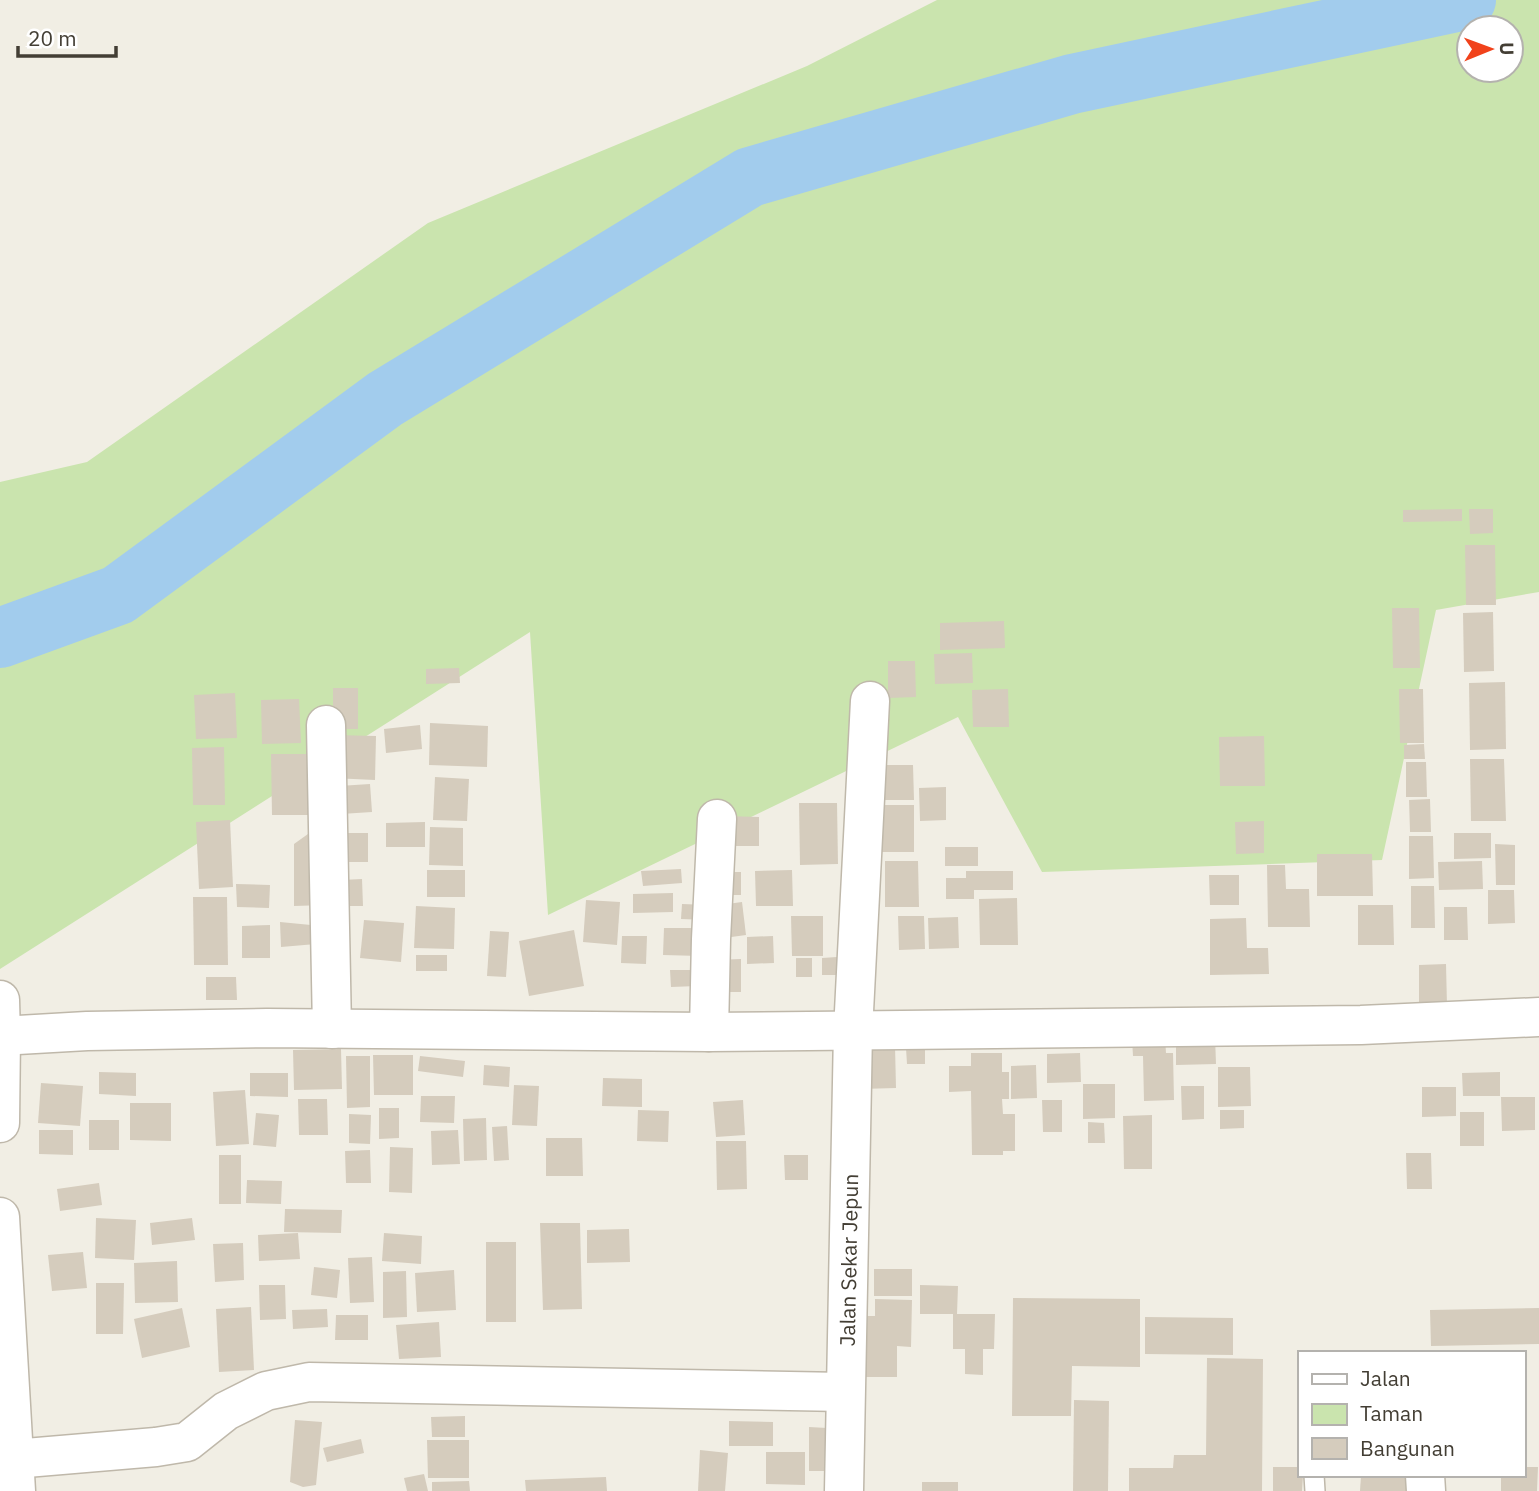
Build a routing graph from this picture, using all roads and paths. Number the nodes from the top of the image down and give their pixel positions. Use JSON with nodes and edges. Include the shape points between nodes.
{"nodes":[{"id":1,"x":870,"y":701,"type":"dead end"},
{"id":2,"x":326,"y":725,"type":"dead end"},
{"id":3,"x":717,"y":819,"type":"dead end"},
{"id":4,"x":1539,"y":1017,"type":"edge"},
{"id":5,"x":0,"y":1024,"type":"edge"},
{"id":6,"x":332,"y":1028,"type":"junction"},
{"id":7,"x":853,"y":1031,"type":"junction"},
{"id":8,"x":709,"y":1032,"type":"junction"},
{"id":9,"x":0,"y":1123,"type":"edge"},
{"id":10,"x":0,"y":1217,"type":"edge"},
{"id":11,"x":844,"y":1392,"type":"junction"},
{"id":12,"x":10,"y":1471,"type":"edge"},
{"id":13,"x":844,"y":1491,"type":"edge"}],
"edges":[{"from":1,"to":7,"type":"street","name":"Jalan Sekar Jepun"},
{"from":2,"to":6,"type":"street"},
{"from":3,"to":8,"type":"street"},
{"from":4,"to":7,"type":"street","via":[[1361,1025]]},
{"from":5,"to":6,"type":"street","via":[[87,1031]]},
{"from":5,"to":9,"type":"street"},
{"from":6,"to":8,"type":"street"},
{"from":7,"to":8,"type":"street"},
{"from":7,"to":11,"type":"street","name":"Jalan Sekar Jepun"},
{"from":10,"to":12,"type":"street"},
{"from":11,"to":12,"type":"street","via":[[309,1382],[266,1391],[226,1410],[187,1442]]},
{"from":11,"to":13,"type":"street","name":"Jalan Sekar Jepun"}]}
